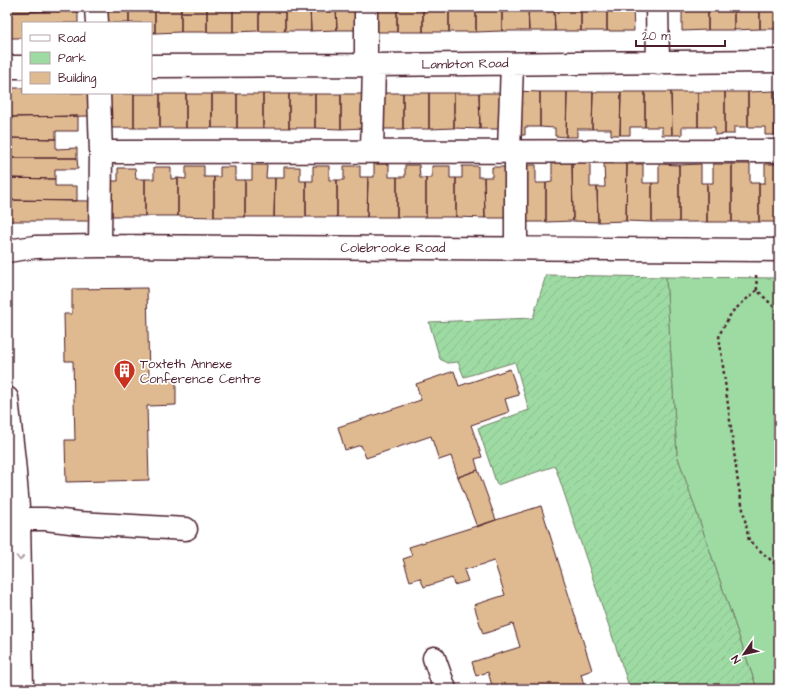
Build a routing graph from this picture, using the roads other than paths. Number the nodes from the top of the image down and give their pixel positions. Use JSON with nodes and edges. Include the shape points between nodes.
{"nodes":[{"id":1,"x":96,"y":7,"type":"edge"},
{"id":2,"x":366,"y":7,"type":"edge"},
{"id":3,"x":657,"y":7,"type":"edge"},
{"id":4,"x":97,"y":22,"type":"edge"},
{"id":5,"x":779,"y":62,"type":"edge"},
{"id":6,"x":658,"y":63,"type":"junction"},
{"id":7,"x":512,"y":64,"type":"junction"},
{"id":8,"x":370,"y":65,"type":"junction"},
{"id":9,"x":152,"y":66,"type":"edge"},
{"id":10,"x":7,"y":67,"type":"edge"},
{"id":11,"x":22,"y":67,"type":"edge"},
{"id":12,"x":99,"y":94,"type":"edge"},
{"id":13,"x":372,"y":151,"type":"junction"},
{"id":14,"x":512,"y":151,"type":"junction"},
{"id":15,"x":779,"y":151,"type":"edge"},
{"id":16,"x":101,"y":152,"type":"junction"},
{"id":17,"x":100,"y":246,"type":"junction"},
{"id":18,"x":516,"y":248,"type":"junction"},
{"id":19,"x":779,"y":250,"type":"edge"},
{"id":20,"x":7,"y":251,"type":"edge"},
{"id":21,"x":7,"y":398,"type":"edge"},
{"id":22,"x":19,"y":519,"type":"junction"},
{"id":23,"x":186,"y":529,"type":"dead end"},
{"id":24,"x":434,"y":658,"type":"dead end"},
{"id":25,"x":22,"y":689,"type":"edge"},
{"id":26,"x":444,"y":689,"type":"edge"}],
"edges":[{"from":1,"to":4,"type":"main road"},
{"from":2,"to":8,"type":"main road"},
{"from":3,"to":6,"type":"main road"},
{"from":5,"to":6,"type":"main road","name":"Lambton Road"},
{"from":6,"to":7,"type":"main road","name":"Lambton Road"},
{"from":7,"to":8,"type":"main road","name":"Lambton Road"},
{"from":7,"to":14,"type":"main road"},
{"from":8,"to":9,"type":"main road","name":"Lambton Road"},
{"from":8,"to":13,"type":"main road"},
{"from":10,"to":11,"type":"main road"},
{"from":12,"to":16,"type":"main road"},
{"from":13,"to":14,"type":"main road"},
{"from":13,"to":16,"type":"main road"},
{"from":14,"to":15,"type":"main road"},
{"from":14,"to":18,"type":"main road"},
{"from":16,"to":17,"type":"main road"},
{"from":17,"to":18,"type":"main road","name":"Colebrooke Road"},
{"from":17,"to":20,"type":"main road","name":"Colebrooke Road","via":[[35,247]]},
{"from":18,"to":19,"type":"main road","name":"Colebrooke Road"},
{"from":21,"to":22,"type":"main road"},
{"from":22,"to":23,"type":"main road"},
{"from":22,"to":25,"type":"main road","one_way":true},
{"from":24,"to":26,"type":"main road"}]}
